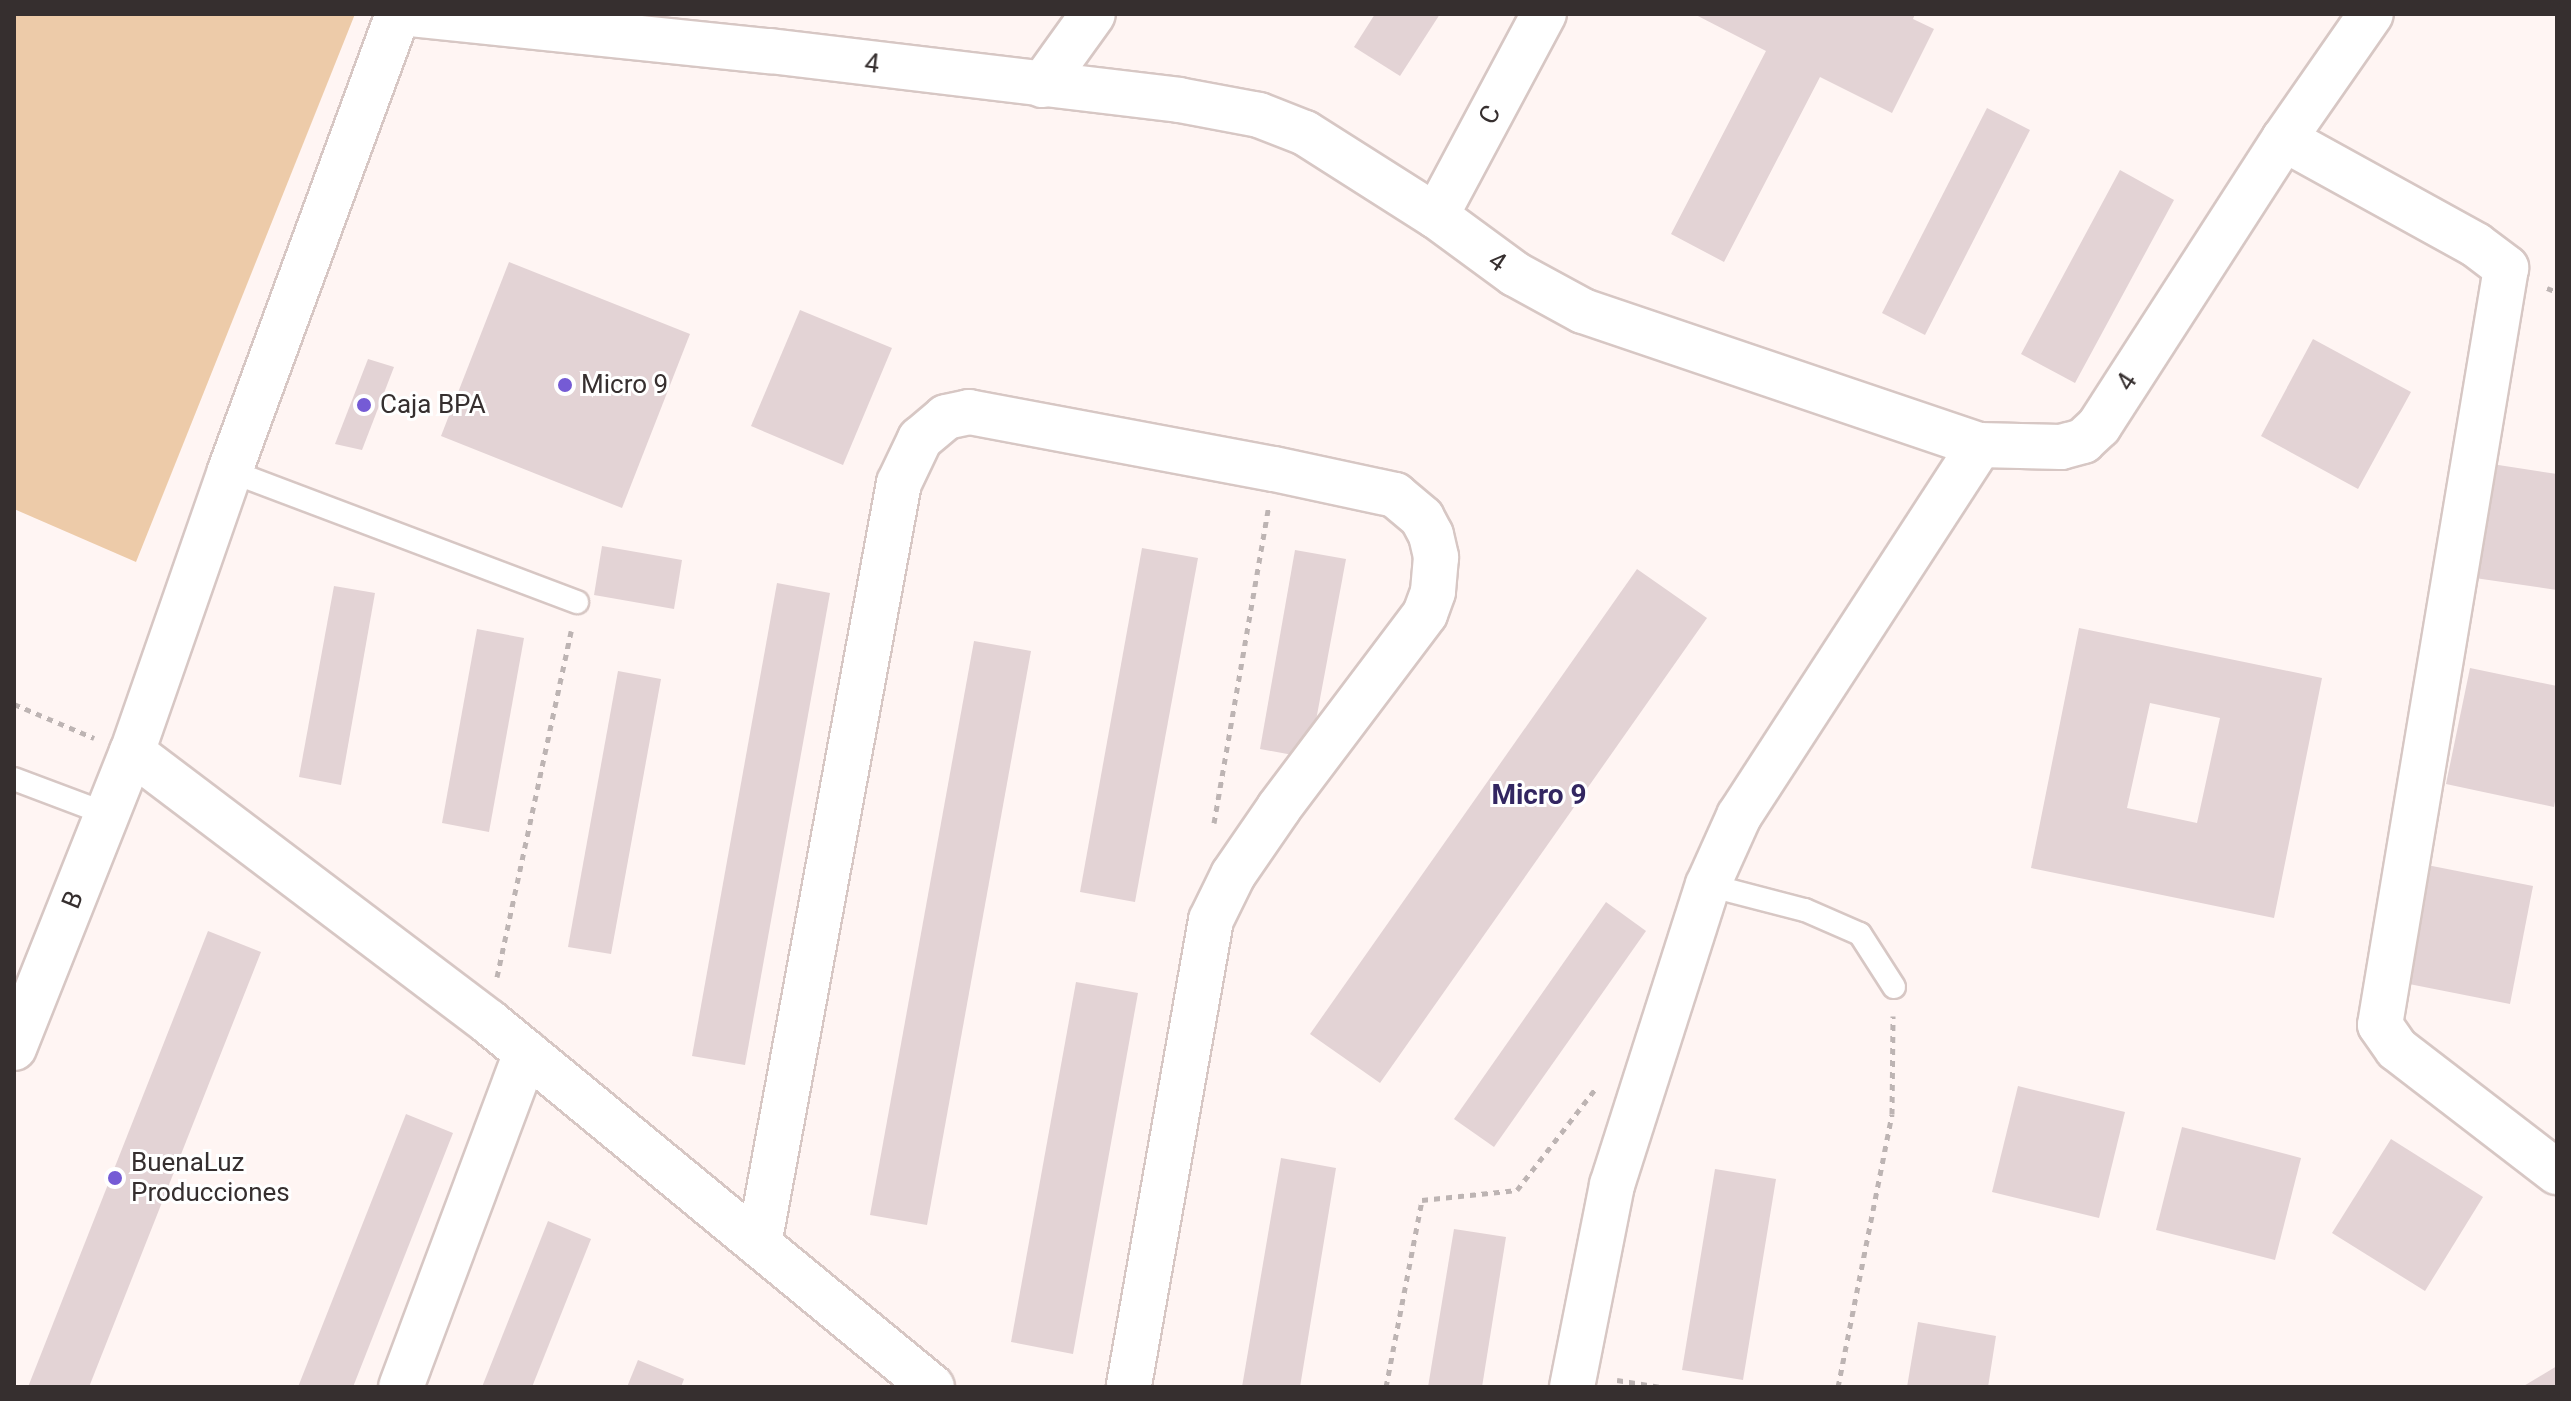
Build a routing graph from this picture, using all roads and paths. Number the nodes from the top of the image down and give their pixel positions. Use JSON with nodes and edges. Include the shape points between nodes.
{"nodes":[{"id":1,"x":398,"y":14,"type":"edge"},
{"id":2,"x":409,"y":14,"type":"edge"},
{"id":3,"x":1093,"y":14,"type":"edge"},
{"id":4,"x":1544,"y":14,"type":"edge"},
{"id":5,"x":2371,"y":14,"type":"edge"},
{"id":6,"x":1042,"y":85,"type":"junction"},
{"id":7,"x":2284,"y":139,"type":"junction"},
{"id":8,"x":1436,"y":216,"type":"junction"},
{"id":9,"x":1980,"y":445,"type":"junction"},
{"id":10,"x":230,"y":471,"type":"junction"},
{"id":11,"x":577,"y":602,"type":"joint"},
{"id":12,"x":14,"y":704,"type":"edge"},
{"id":13,"x":132,"y":752,"type":"junction"},
{"id":14,"x":14,"y":779,"type":"edge"},
{"id":15,"x":107,"y":814,"type":"junction"},
{"id":16,"x":1708,"y":885,"type":"junction"},
{"id":17,"x":1894,"y":987,"type":"joint"},
{"id":18,"x":489,"y":1022,"type":"junction"},
{"id":19,"x":14,"y":1048,"type":"edge"},
{"id":20,"x":526,"y":1053,"type":"junction"},
{"id":21,"x":1601,"y":1082,"type":"dead end"},
{"id":22,"x":2557,"y":1172,"type":"edge"},
{"id":23,"x":759,"y":1244,"type":"junction"},
{"id":24,"x":401,"y":1387,"type":"edge"},
{"id":25,"x":932,"y":1387,"type":"edge"},
{"id":26,"x":1129,"y":1387,"type":"edge"},
{"id":27,"x":1386,"y":1387,"type":"edge"},
{"id":28,"x":1572,"y":1387,"type":"edge"},
{"id":29,"x":1838,"y":1387,"type":"edge"}],
"edges":[{"from":1,"to":10,"type":"street","name":"B"},
{"from":2,"to":6,"type":"street","name":"4"},
{"from":3,"to":6,"type":"street"},
{"from":4,"to":8,"type":"street","name":"C"},
{"from":5,"to":7,"type":"street","name":"4"},
{"from":6,"to":8,"type":"street","name":"4","via":[[1259,115],[1305,133]]},
{"from":7,"to":9,"type":"street","name":"4","via":[[2091,435],[2061,447]]},
{"from":7,"to":22,"type":"street","via":[[2476,245],[2506,268],[2380,1025],[2397,1049]]},
{"from":8,"to":9,"type":"street","name":"4","via":[[1515,274],[1583,311]]},
{"from":9,"to":16,"type":"street","via":[[1739,816]]},
{"from":10,"to":11,"type":"lane"},
{"from":10,"to":13,"type":"street","name":"B"},
{"from":11,"to":18,"type":"path"},
{"from":12,"to":13,"type":"path"},
{"from":13,"to":15,"type":"street","name":"B"},
{"from":13,"to":18,"type":"street"},
{"from":14,"to":15,"type":"lane"},
{"from":15,"to":19,"type":"street","name":"B"},
{"from":16,"to":17,"type":"lane","via":[[1805,910],[1860,934]]},
{"from":16,"to":28,"type":"street","via":[[1612,1185]]},
{"from":17,"to":29,"type":"path","via":[[1892,1114]]},
{"from":18,"to":20,"type":"street"},
{"from":20,"to":23,"type":"street"},
{"from":20,"to":24,"type":"street"},
{"from":21,"to":27,"type":"path","via":[[1517,1190],[1422,1200]]},
{"from":23,"to":25,"type":"street"},
{"from":23,"to":26,"type":"street","via":[[899,483],[920,439],[946,417],[969,412],[1395,495],[1422,518],[1431,535],[1436,557],[1433,592],[1425,614],[1240,865],[1211,920]]}]}
